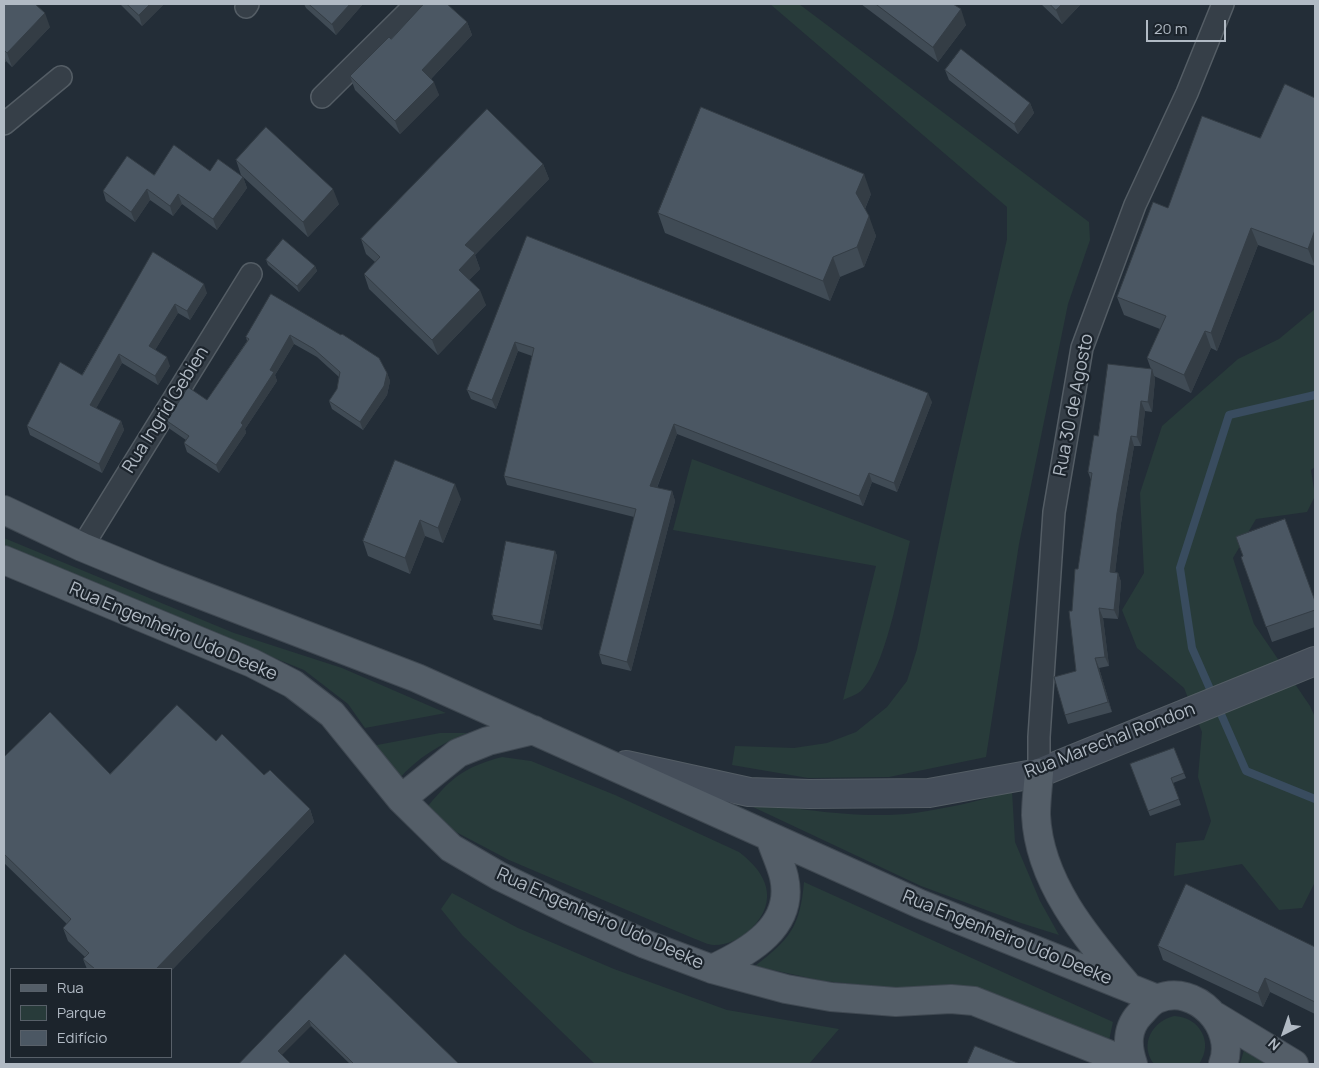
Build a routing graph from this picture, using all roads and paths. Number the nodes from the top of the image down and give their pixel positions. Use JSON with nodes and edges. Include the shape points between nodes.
{"nodes":[{"id":1,"x":416,"y":4,"type":"edge"},
{"id":2,"x":1223,"y":4,"type":"edge"},
{"id":3,"x":61,"y":77,"type":"dead end"},
{"id":4,"x":322,"y":97,"type":"dead end"},
{"id":5,"x":4,"y":124,"type":"edge"},
{"id":6,"x":251,"y":274,"type":"dead end"},
{"id":7,"x":4,"y":510,"type":"edge"},
{"id":8,"x":82,"y":547,"type":"junction"},
{"id":9,"x":4,"y":560,"type":"edge"},
{"id":10,"x":1315,"y":661,"type":"edge"},
{"id":11,"x":534,"y":730,"type":"junction"},
{"id":12,"x":602,"y":760,"type":"junction"},
{"id":13,"x":1040,"y":772,"type":"junction"},
{"id":14,"x":401,"y":799,"type":"junction"},
{"id":15,"x":770,"y":837,"type":"junction"},
{"id":16,"x":712,"y":970,"type":"junction"},
{"id":17,"x":1128,"y":987,"type":"junction"},
{"id":18,"x":1156,"y":999,"type":"junction"},
{"id":19,"x":1215,"y":1016,"type":"junction"},
{"id":20,"x":1133,"y":1064,"type":"edge"},
{"id":21,"x":1222,"y":1064,"type":"edge"},
{"id":22,"x":1294,"y":1064,"type":"edge"}],
"edges":[{"from":1,"to":4,"type":"street"},
{"from":2,"to":13,"type":"street","name":"Rua 30 de Agosto","via":[[1187,92],[1134,206],[1082,348],[1054,512],[1039,737]]},
{"from":3,"to":5,"type":"street"},
{"from":6,"to":8,"type":"street","name":"Rua Ingrid Gebien"},
{"from":7,"to":8,"type":"main road","name":"Rua Engenheiro Udo Deeke"},
{"from":8,"to":11,"type":"main road","name":"Rua Engenheiro Udo Deeke","via":[[417,678]]},
{"from":9,"to":14,"type":"main road","name":"Rua Engenheiro Udo Deeke","via":[[252,662],[293,684],[332,714]]},
{"from":10,"to":13,"type":"main road","name":"Rua Marechal Rondon"},
{"from":11,"to":12,"type":"main road","name":"Rua Engenheiro Udo Deeke"},
{"from":11,"to":14,"type":"main road","via":[[488,741],[458,753]]},
{"from":12,"to":13,"type":"main road","name":"Rua Marechal Rondon","via":[[749,792],[809,794],[929,793]]},
{"from":12,"to":15,"type":"main road","name":"Rua Engenheiro Udo Deeke"},
{"from":13,"to":17,"type":"main road","via":[[1036,815],[1045,860],[1064,902],[1092,944]]},
{"from":14,"to":16,"type":"main road","name":"Rua Engenheiro Udo Deeke","via":[[451,848],[499,876],[645,944]]},
{"from":15,"to":16,"type":"main road","via":[[784,878],[782,914],[766,938],[742,956]]},
{"from":15,"to":17,"type":"main road","name":"Rua Engenheiro Udo Deeke","via":[[920,904]]},
{"from":16,"to":20,"type":"main road","name":"Rua Engenheiro Udo Deeke","via":[[832,997],[896,1002],[974,1001]]},
{"from":17,"to":18,"type":"main road","name":"Rua Engenheiro Udo Deeke"},
{"from":18,"to":19,"type":"main road","via":[[1168,996],[1191,1000]]},
{"from":18,"to":20,"type":"main road","via":[[1137,1017],[1130,1029],[1127,1043]]},
{"from":19,"to":21,"type":"main road","via":[[1227,1041],[1227,1053]]},
{"from":19,"to":22,"type":"main road"}]}
